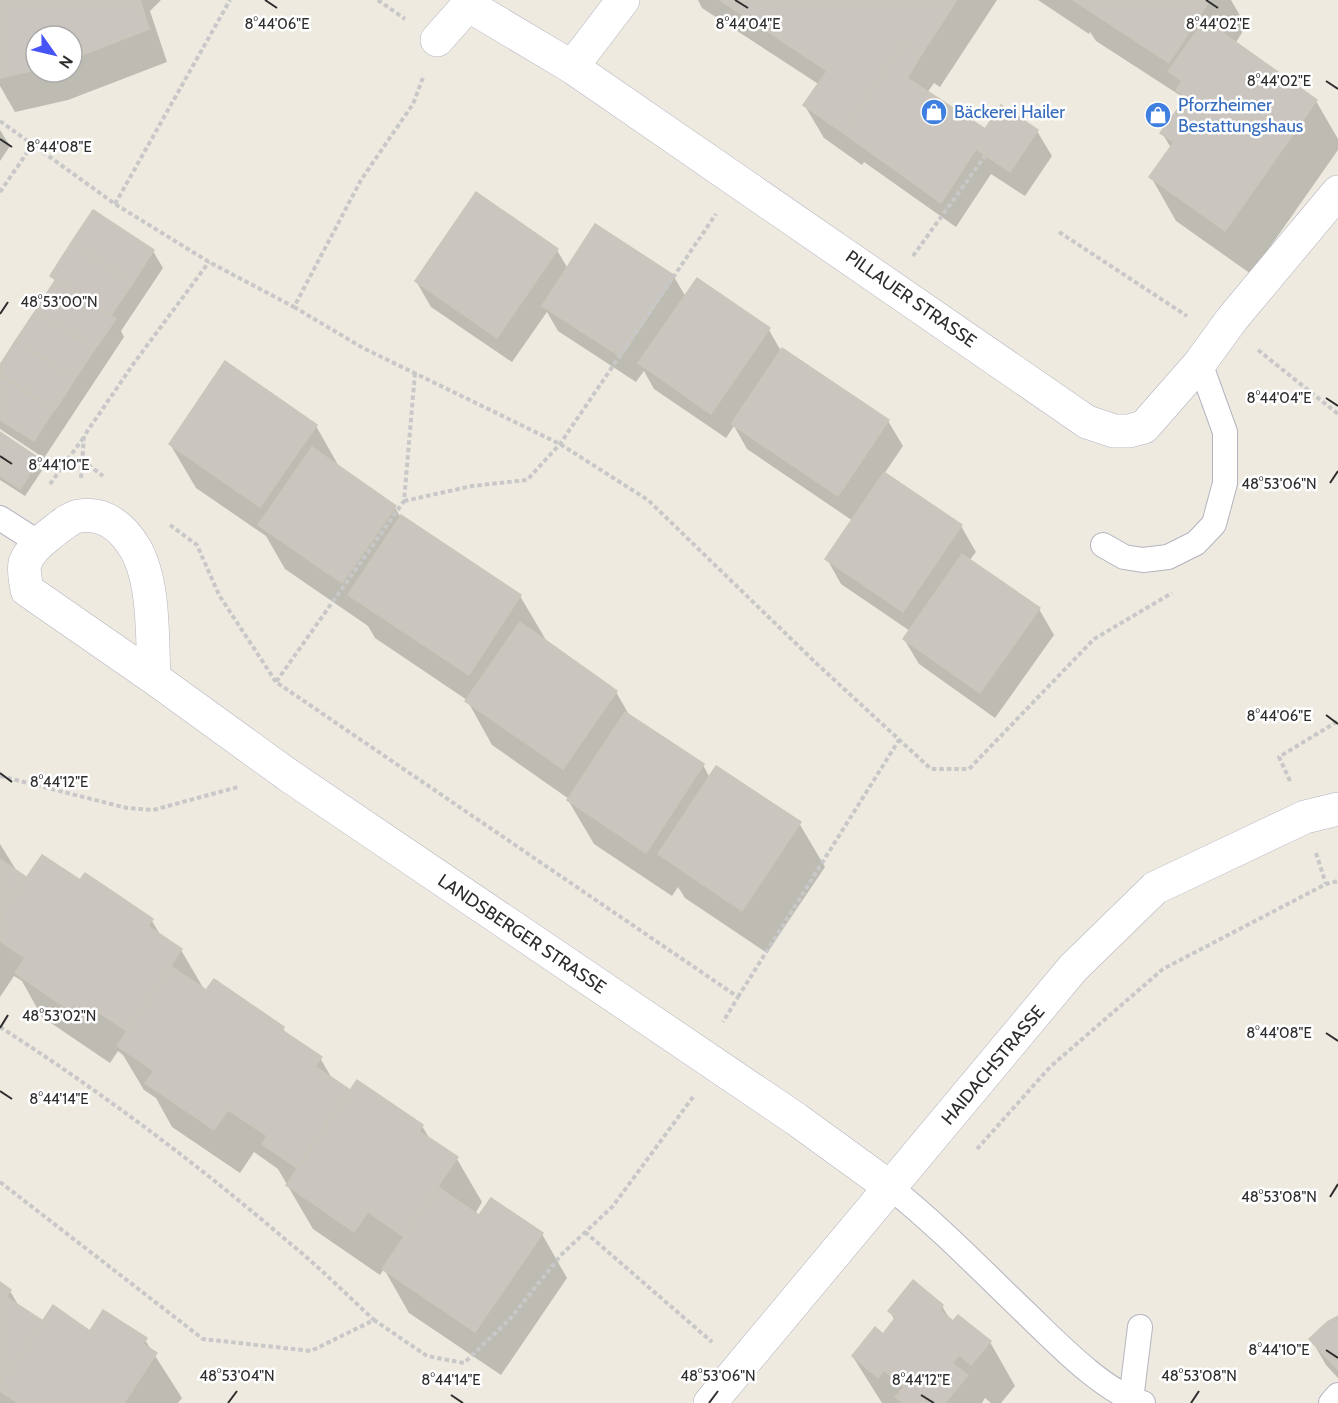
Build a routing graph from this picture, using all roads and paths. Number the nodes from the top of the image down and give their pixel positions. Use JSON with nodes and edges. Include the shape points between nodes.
{"nodes":[{"id":1,"x":230,"y":0,"type":"edge"},
{"id":2,"x":623,"y":0,"type":"edge"},
{"id":3,"x":438,"y":40,"type":"joint"},
{"id":4,"x":572,"y":68,"type":"junction"},
{"id":5,"x":0,"y":122,"type":"edge"},
{"id":6,"x":33,"y":144,"type":"junction"},
{"id":7,"x":985,"y":156,"type":"dead end"},
{"id":8,"x":738,"y":181,"type":"junction"},
{"id":9,"x":0,"y":192,"type":"edge"},
{"id":10,"x":1338,"y":192,"type":"edge"},
{"id":11,"x":115,"y":204,"type":"junction"},
{"id":12,"x":1059,"y":232,"type":"dead end"},
{"id":13,"x":209,"y":262,"type":"junction"},
{"id":14,"x":892,"y":286,"type":"junction"},
{"id":15,"x":294,"y":307,"type":"junction"},
{"id":16,"x":1180,"y":311,"type":"dead end"},
{"id":17,"x":1232,"y":320,"type":"junction"},
{"id":18,"x":1200,"y":363,"type":"junction"},
{"id":19,"x":415,"y":373,"type":"junction"},
{"id":20,"x":1338,"y":414,"type":"edge"},
{"id":21,"x":560,"y":444,"type":"junction"},
{"id":22,"x":82,"y":460,"type":"junction"},
{"id":23,"x":108,"y":480,"type":"dead end"},
{"id":24,"x":404,"y":501,"type":"junction"},
{"id":25,"x":79,"y":516,"type":"junction"},
{"id":26,"x":0,"y":518,"type":"edge"},
{"id":27,"x":169,"y":525,"type":"dead end"},
{"id":28,"x":39,"y":543,"type":"junction"},
{"id":29,"x":1103,"y":545,"type":"dead end"},
{"id":30,"x":1178,"y":589,"type":"dead end"},
{"id":31,"x":154,"y":678,"type":"junction"},
{"id":32,"x":276,"y":682,"type":"junction"},
{"id":33,"x":898,"y":740,"type":"junction"},
{"id":34,"x":288,"y":775,"type":"junction"},
{"id":35,"x":0,"y":776,"type":"edge"},
{"id":36,"x":1338,"y":809,"type":"edge"},
{"id":37,"x":1338,"y":881,"type":"edge"},
{"id":38,"x":738,"y":997,"type":"junction"},
{"id":39,"x":0,"y":1027,"type":"edge"},
{"id":40,"x":711,"y":1062,"type":"junction"},
{"id":41,"x":974,"y":1152,"type":"dead end"},
{"id":42,"x":0,"y":1182,"type":"edge"},
{"id":43,"x":891,"y":1188,"type":"junction"},
{"id":44,"x":585,"y":1232,"type":"junction"},
{"id":45,"x":374,"y":1320,"type":"junction"},
{"id":46,"x":1140,"y":1327,"type":"dead end"},
{"id":47,"x":741,"y":1366,"type":"junction"},
{"id":48,"x":1338,"y":1395,"type":"edge"},
{"id":49,"x":1137,"y":1401,"type":"edge"},
{"id":50,"x":710,"y":1403,"type":"edge"},
{"id":51,"x":1331,"y":1403,"type":"edge"}],
"edges":[{"from":1,"to":11,"type":"path"},
{"from":2,"to":4,"type":"street"},
{"from":3,"to":4,"type":"street","name":"PILLAUER STRASSE","via":[[468,5]]},
{"from":3,"to":15,"type":"path","via":[[413,104],[361,180]]},
{"from":4,"to":8,"type":"street","name":"PILLAUER STRASSE"},
{"from":5,"to":6,"type":"path"},
{"from":6,"to":9,"type":"path"},
{"from":6,"to":11,"type":"path"},
{"from":7,"to":14,"type":"path"},
{"from":8,"to":14,"type":"street","name":"PILLAUER STRASSE"},
{"from":8,"to":21,"type":"path"},
{"from":10,"to":17,"type":"street","name":"PILLAUER STRASSE"},
{"from":11,"to":13,"type":"path"},
{"from":12,"to":16,"type":"path"},
{"from":13,"to":15,"type":"path"},
{"from":13,"to":22,"type":"path","via":[[84,436]]},
{"from":14,"to":18,"type":"street","name":"PILLAUER STRASSE","via":[[1087,422],[1114,431],[1144,427]]},
{"from":15,"to":19,"type":"path"},
{"from":17,"to":18,"type":"street","name":"PILLAUER STRASSE"},
{"from":17,"to":20,"type":"path","via":[[1262,355]]},
{"from":18,"to":29,"type":"lane","via":[[1225,432],[1225,483],[1214,524],[1196,543],[1168,557],[1124,557]]},
{"from":19,"to":21,"type":"path"},
{"from":19,"to":24,"type":"path"},
{"from":21,"to":24,"type":"path","via":[[527,480],[472,486]]},
{"from":21,"to":33,"type":"path","via":[[648,500]]},
{"from":22,"to":23,"type":"path"},
{"from":22,"to":25,"type":"path"},
{"from":24,"to":32,"type":"path"},
{"from":25,"to":28,"type":"street","name":"LANDSBERGER STRASSE"},
{"from":25,"to":31,"type":"street","via":[[106,518],[123,530],[136,550],[149,597]]},
{"from":26,"to":28,"type":"lane"},
{"from":27,"to":32,"type":"path","via":[[197,545],[219,595]]},
{"from":28,"to":31,"type":"street","name":"LANDSBERGER STRASSE","via":[[25,563],[27,590]]},
{"from":30,"to":33,"type":"path","via":[[1094,639],[969,769],[931,769]]},
{"from":31,"to":34,"type":"street","name":"LANDSBERGER STRASSE"},
{"from":32,"to":38,"type":"path"},
{"from":33,"to":38,"type":"path"},
{"from":34,"to":35,"type":"path","via":[[153,810],[127,808]]},
{"from":34,"to":40,"type":"street","name":"LANDSBERGER STRASSE"},
{"from":36,"to":43,"type":"street","name":"HAIDACHSTRASSE","via":[[1305,817],[1155,888],[1073,968]]},
{"from":37,"to":41,"type":"path","via":[[1163,969],[1050,1067]]},
{"from":38,"to":40,"type":"path"},
{"from":39,"to":45,"type":"path","via":[[52,1060],[192,1164],[287,1240]]},
{"from":40,"to":43,"type":"street","name":"LANDSBERGER STRASSE"},
{"from":40,"to":44,"type":"path","via":[[691,1099],[614,1206]]},
{"from":42,"to":45,"type":"path","via":[[203,1339],[311,1351]]},
{"from":43,"to":47,"type":"street","name":"HAIDACHSTRASSE"},
{"from":43,"to":49,"type":"lane","via":[[1080,1364]]},
{"from":44,"to":45,"type":"path","via":[[562,1254],[509,1320],[464,1363],[427,1356]]},
{"from":44,"to":47,"type":"path"},
{"from":46,"to":49,"type":"lane"},
{"from":47,"to":50,"type":"street","name":"HAIDACHSTRASSE"},
{"from":48,"to":51,"type":"lane"}]}
